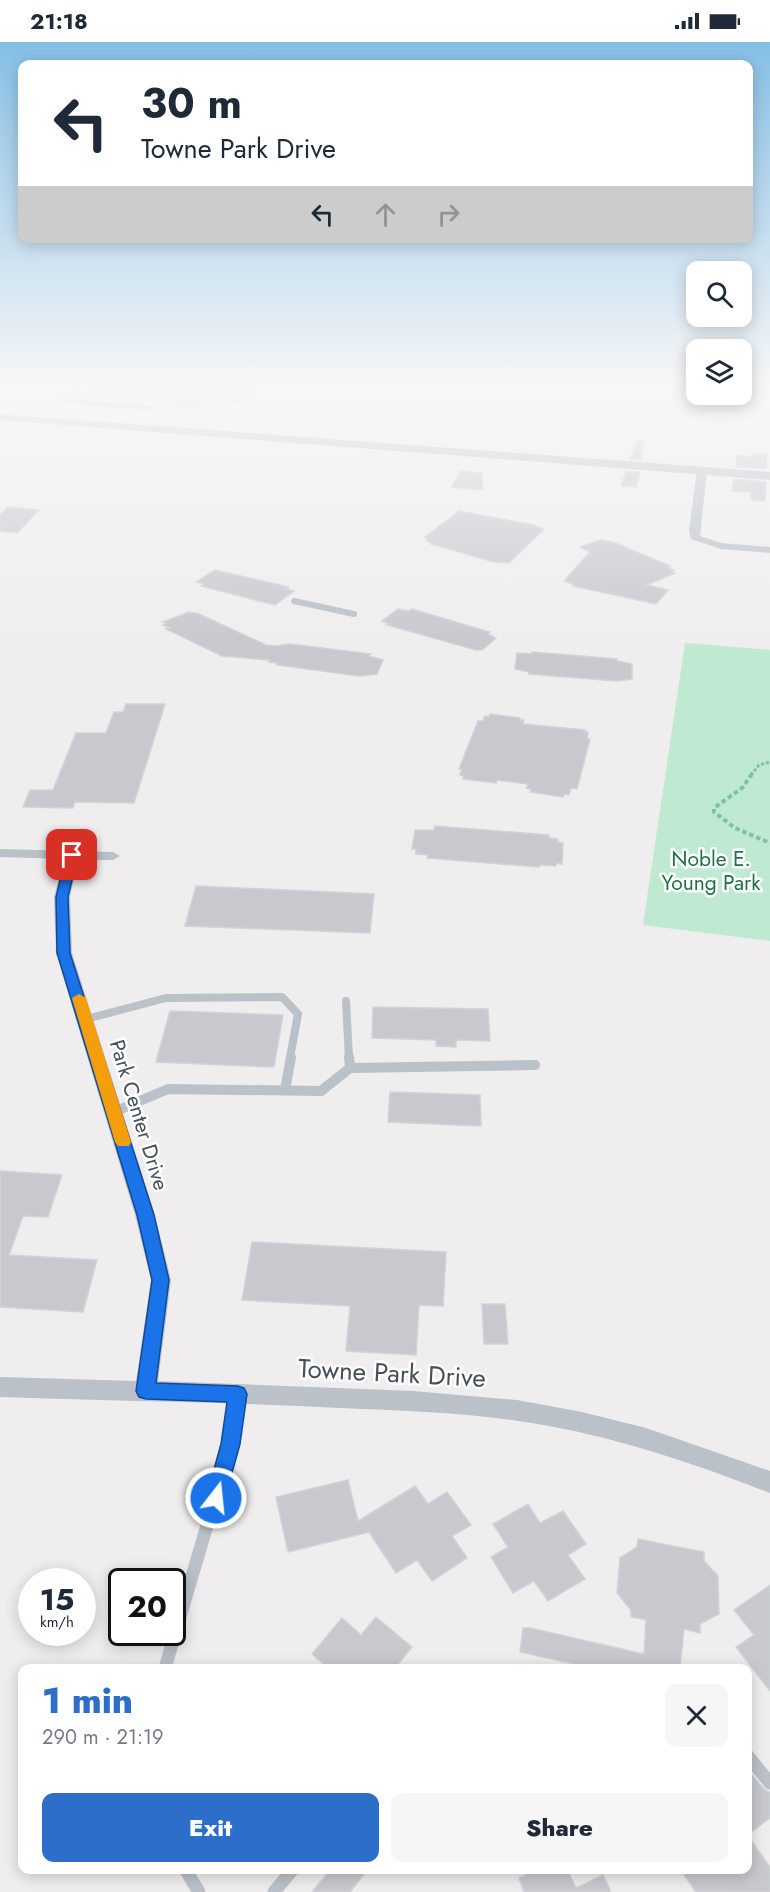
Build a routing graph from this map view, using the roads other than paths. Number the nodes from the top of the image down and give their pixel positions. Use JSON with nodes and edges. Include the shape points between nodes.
{"nodes":[{"id":1,"x":693,"y":470,"type":"edge"},
{"id":2,"x":702,"y":471,"type":"junction"},
{"id":3,"x":770,"y":476,"type":"edge"},
{"id":4,"x":770,"y":550,"type":"edge"},
{"id":5,"x":294,"y":601,"type":"dead end"},
{"id":6,"x":354,"y":614,"type":"dead end"},
{"id":7,"x":0,"y":854,"type":"edge"},
{"id":8,"x":72,"y":855,"type":"junction"},
{"id":9,"x":113,"y":856,"type":"dead end"},
{"id":10,"x":346,"y":1001,"type":"dead end"},
{"id":11,"x":86,"y":1019,"type":"junction"},
{"id":12,"x":535,"y":1065,"type":"dead end"},
{"id":13,"x":350,"y":1068,"type":"junction"},
{"id":14,"x":285,"y":1090,"type":"junction"},
{"id":15,"x":114,"y":1112,"type":"junction"},
{"id":16,"x":0,"y":1388,"type":"edge"},
{"id":17,"x":146,"y":1391,"type":"junction"},
{"id":18,"x":238,"y":1394,"type":"junction"},
{"id":19,"x":770,"y":1482,"type":"edge"},
{"id":20,"x":166,"y":1664,"type":"edge"},
{"id":21,"x":752,"y":1761,"type":"edge"},
{"id":22,"x":770,"y":1783,"type":"edge"},
{"id":23,"x":188,"y":1874,"type":"edge"},
{"id":24,"x":289,"y":1874,"type":"edge"},
{"id":25,"x":199,"y":1892,"type":"edge"},
{"id":26,"x":274,"y":1892,"type":"edge"}],
"edges":[{"from":1,"to":2,"type":"street"},
{"from":2,"to":3,"type":"street"},
{"from":2,"to":4,"type":"street","via":[[695,537],[718,545]]},
{"from":5,"to":6,"type":"lane"},
{"from":7,"to":8,"type":"street"},
{"from":8,"to":9,"type":"street"},
{"from":8,"to":11,"type":"street","name":"Park Center Drive","via":[[62,897],[62,937]]},
{"from":10,"to":13,"type":"lane"},
{"from":11,"to":14,"type":"lane","via":[[166,998],[282,998],[298,1014]]},
{"from":11,"to":15,"type":"street","name":"Park Center Drive"},
{"from":12,"to":13,"type":"lane"},
{"from":13,"to":14,"type":"lane","via":[[321,1091]]},
{"from":14,"to":15,"type":"lane","via":[[168,1089]]},
{"from":15,"to":17,"type":"street","name":"Park Center Drive","via":[[161,1280]]},
{"from":16,"to":17,"type":"street","name":"Towne Park Drive"},
{"from":17,"to":18,"type":"street","name":"Towne Park Drive"},
{"from":18,"to":19,"type":"street","name":"Towne Park Drive","via":[[519,1410],[683,1449]]},
{"from":18,"to":20,"type":"lane","via":[[231,1444]]},
{"from":21,"to":22,"type":"lane"},
{"from":23,"to":25,"type":"lane"},
{"from":24,"to":26,"type":"lane"}]}
